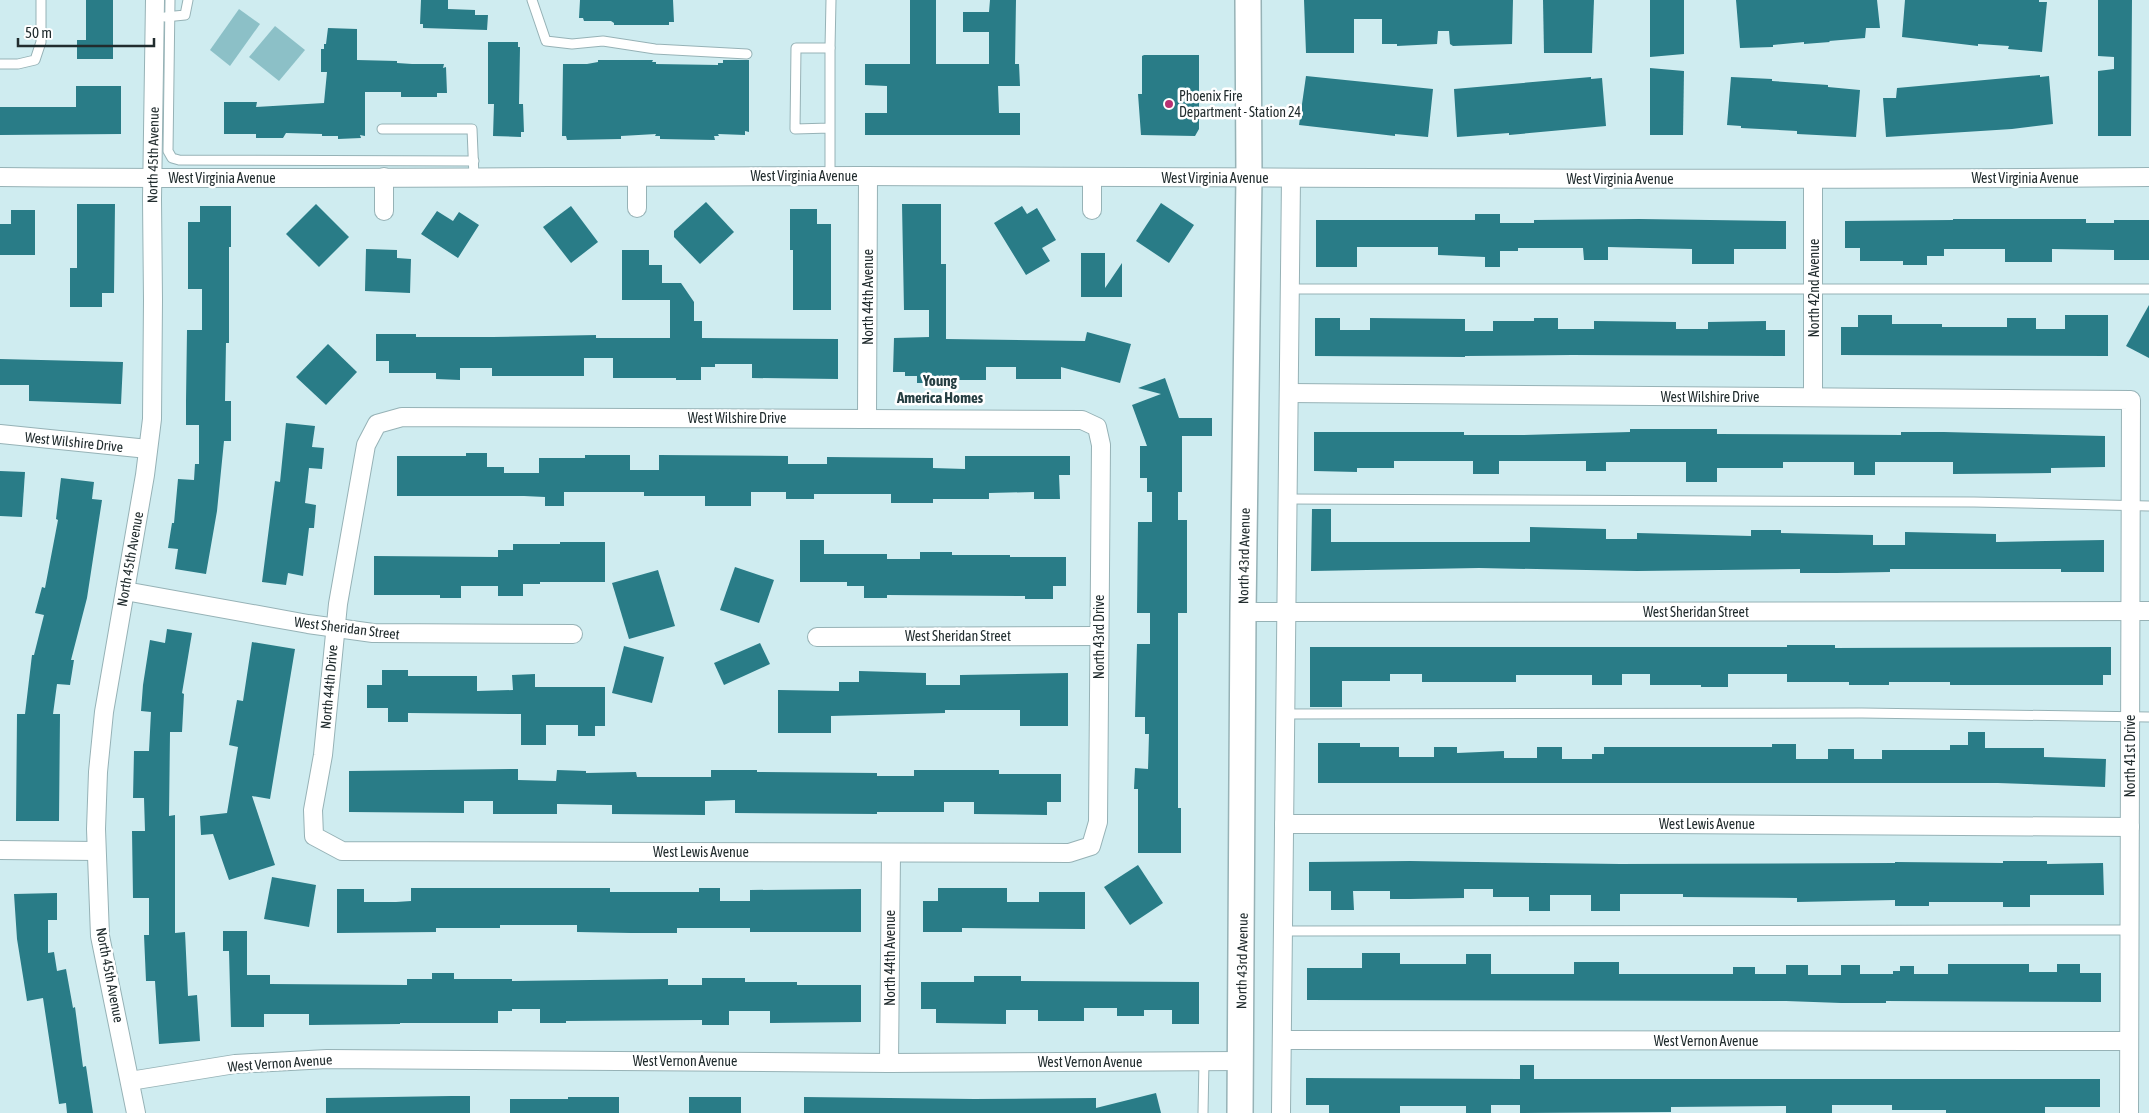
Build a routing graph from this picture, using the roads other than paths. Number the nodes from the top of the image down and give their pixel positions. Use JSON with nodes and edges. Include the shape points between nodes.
{"nodes":[{"id":1,"x":41,"y":0,"type":"edge"},
{"id":2,"x":156,"y":0,"type":"edge"},
{"id":3,"x":170,"y":0,"type":"edge"},
{"id":4,"x":188,"y":0,"type":"edge"},
{"id":5,"x":532,"y":0,"type":"edge"},
{"id":6,"x":831,"y":0,"type":"edge"},
{"id":7,"x":1248,"y":0,"type":"edge"},
{"id":8,"x":163,"y":17,"type":"junction"},
{"id":9,"x":830,"y":48,"type":"junction"},
{"id":10,"x":747,"y":54,"type":"dead end"},
{"id":11,"x":0,"y":64,"type":"edge"},
{"id":12,"x":830,"y":128,"type":"junction"},
{"id":13,"x":382,"y":129,"type":"dead end"},
{"id":14,"x":474,"y":169,"type":"junction"},
{"id":15,"x":830,"y":176,"type":"junction"},
{"id":16,"x":868,"y":176,"type":"junction"},
{"id":17,"x":0,"y":177,"type":"edge"},
{"id":18,"x":384,"y":177,"type":"junction"},
{"id":19,"x":637,"y":177,"type":"junction"},
{"id":20,"x":1092,"y":177,"type":"junction"},
{"id":21,"x":1249,"y":177,"type":"junction"},
{"id":22,"x":2149,"y":177,"type":"edge"},
{"id":23,"x":152,"y":178,"type":"junction"},
{"id":24,"x":1291,"y":178,"type":"junction"},
{"id":25,"x":1813,"y":179,"type":"junction"},
{"id":26,"x":638,"y":208,"type":"dead end"},
{"id":27,"x":1092,"y":210,"type":"dead end"},
{"id":28,"x":384,"y":211,"type":"dead end"},
{"id":29,"x":1290,"y":289,"type":"junction"},
{"id":30,"x":2149,"y":289,"type":"edge"},
{"id":31,"x":1814,"y":290,"type":"junction"},
{"id":32,"x":1288,"y":393,"type":"junction"},
{"id":33,"x":1813,"y":397,"type":"junction"},
{"id":34,"x":2131,"y":400,"type":"joint"},
{"id":35,"x":867,"y":419,"type":"junction"},
{"id":36,"x":377,"y":424,"type":"joint"},
{"id":37,"x":1097,"y":427,"type":"joint"},
{"id":38,"x":0,"y":434,"type":"edge"},
{"id":39,"x":148,"y":449,"type":"junction"},
{"id":40,"x":1288,"y":499,"type":"junction"},
{"id":41,"x":2131,"y":506,"type":"junction"},
{"id":42,"x":2149,"y":506,"type":"edge"},
{"id":43,"x":125,"y":591,"type":"junction"},
{"id":44,"x":2131,"y":611,"type":"junction"},
{"id":45,"x":2149,"y":611,"type":"edge"},
{"id":46,"x":1243,"y":612,"type":"junction"},
{"id":47,"x":1286,"y":613,"type":"junction"},
{"id":48,"x":334,"y":628,"type":"junction"},
{"id":49,"x":573,"y":634,"type":"dead end"},
{"id":50,"x":817,"y":636,"type":"dead end"},
{"id":51,"x":1099,"y":636,"type":"junction"},
{"id":52,"x":1285,"y":714,"type":"junction"},
{"id":53,"x":2130,"y":717,"type":"junction"},
{"id":54,"x":2149,"y":717,"type":"edge"},
{"id":55,"x":1284,"y":824,"type":"junction"},
{"id":56,"x":2130,"y":827,"type":"junction"},
{"id":57,"x":314,"y":836,"type":"joint"},
{"id":58,"x":1091,"y":846,"type":"joint"},
{"id":59,"x":0,"y":850,"type":"edge"},
{"id":60,"x":96,"y":851,"type":"junction"},
{"id":61,"x":890,"y":853,"type":"junction"},
{"id":62,"x":2130,"y":930,"type":"junction"},
{"id":63,"x":1283,"y":931,"type":"junction"},
{"id":64,"x":1282,"y":1040,"type":"junction"},
{"id":65,"x":2129,"y":1041,"type":"junction"},
{"id":66,"x":1204,"y":1061,"type":"junction"},
{"id":67,"x":1241,"y":1061,"type":"junction"},
{"id":68,"x":889,"y":1062,"type":"junction"},
{"id":69,"x":130,"y":1081,"type":"junction"},
{"id":70,"x":136,"y":1113,"type":"edge"},
{"id":71,"x":1203,"y":1113,"type":"edge"},
{"id":72,"x":1240,"y":1113,"type":"edge"},
{"id":73,"x":1281,"y":1113,"type":"edge"},
{"id":74,"x":2129,"y":1113,"type":"edge"}],
"edges":[{"from":1,"to":11,"type":"lane","via":[[41,42],[35,60]]},
{"from":2,"to":8,"type":"street","name":"North 45th Avenue"},
{"from":3,"to":8,"type":"lane"},
{"from":4,"to":8,"type":"lane","via":[[185,15]]},
{"from":5,"to":10,"type":"lane","via":[[546,41],[572,44],[603,41],[655,50]]},
{"from":6,"to":9,"type":"lane"},
{"from":7,"to":21,"type":"main road","name":"North 43rd Avenue"},
{"from":8,"to":14,"type":"lane","via":[[168,151],[172,158]]},
{"from":8,"to":23,"type":"street","name":"North 45th Avenue"},
{"from":9,"to":12,"type":"lane"},
{"from":9,"to":12,"type":"lane","via":[[796,48],[795,129]]},
{"from":12,"to":15,"type":"lane"},
{"from":13,"to":14,"type":"lane","via":[[472,129]]},
{"from":14,"to":18,"type":"street","name":"West Virginia Avenue"},
{"from":14,"to":19,"type":"street","name":"West Virginia Avenue"},
{"from":15,"to":16,"type":"street","name":"West Virginia Avenue"},
{"from":15,"to":19,"type":"street","name":"West Virginia Avenue"},
{"from":16,"to":20,"type":"street","name":"West Virginia Avenue"},
{"from":16,"to":35,"type":"street","name":"North 44th Avenue"},
{"from":17,"to":23,"type":"street","name":"West Virginia Avenue"},
{"from":18,"to":23,"type":"street","name":"West Virginia Avenue"},
{"from":18,"to":28,"type":"street"},
{"from":19,"to":26,"type":"street"},
{"from":20,"to":21,"type":"street","name":"West Virginia Avenue"},
{"from":20,"to":27,"type":"street"},
{"from":21,"to":24,"type":"street","name":"West Virginia Avenue"},
{"from":21,"to":46,"type":"main road","name":"North 43rd Avenue"},
{"from":22,"to":25,"type":"street","name":"West Virginia Avenue"},
{"from":23,"to":39,"type":"street","name":"North 45th Avenue","via":[[153,381]]},
{"from":24,"to":25,"type":"street","name":"West Virginia Avenue"},
{"from":24,"to":29,"type":"street"},
{"from":25,"to":31,"type":"street","name":"North 42nd Avenue"},
{"from":29,"to":31,"type":"lane"},
{"from":29,"to":32,"type":"street"},
{"from":30,"to":31,"type":"lane"},
{"from":31,"to":33,"type":"street","name":"North 42nd Avenue"},
{"from":32,"to":33,"type":"street","name":"West Wilshire Drive"},
{"from":32,"to":40,"type":"street"},
{"from":33,"to":34,"type":"street","name":"West Wilshire Drive"},
{"from":34,"to":41,"type":"street","name":"North 41st Drive"},
{"from":35,"to":36,"type":"street","name":"West Wilshire Drive","via":[[402,417]]},
{"from":35,"to":37,"type":"street","name":"West Wilshire Drive","via":[[1082,420]]},
{"from":36,"to":48,"type":"street","name":"North 44th Drive","via":[[366,445]]},
{"from":37,"to":51,"type":"street","name":"North 43rd Drive","via":[[1102,444]]},
{"from":38,"to":39,"type":"street","name":"West Wilshire Drive"},
{"from":39,"to":43,"type":"street","name":"North 45th Avenue"},
{"from":40,"to":41,"type":"lane","via":[[1974,502]]},
{"from":40,"to":47,"type":"street"},
{"from":41,"to":42,"type":"lane"},
{"from":41,"to":44,"type":"street","name":"North 41st Drive"},
{"from":43,"to":48,"type":"street","name":"West Sheridan Street"},
{"from":43,"to":60,"type":"street","name":"North 45th Avenue","via":[[104,712]]},
{"from":44,"to":45,"type":"street","name":"West Sheridan Street"},
{"from":44,"to":47,"type":"street","name":"West Sheridan Street"},
{"from":44,"to":53,"type":"street","name":"North 41st Drive"},
{"from":46,"to":47,"type":"street","name":"West Sheridan Street"},
{"from":46,"to":67,"type":"main road","name":"North 43rd Avenue"},
{"from":47,"to":52,"type":"street"},
{"from":48,"to":49,"type":"street","name":"West Sheridan Street","via":[[408,635]]},
{"from":48,"to":57,"type":"street","name":"North 44th Drive"},
{"from":50,"to":51,"type":"street","name":"West Sheridan Street"},
{"from":51,"to":58,"type":"street","name":"North 43rd Drive","via":[[1098,822]]},
{"from":52,"to":53,"type":"lane","via":[[1862,713]]},
{"from":52,"to":55,"type":"street"},
{"from":53,"to":54,"type":"lane"},
{"from":53,"to":56,"type":"street","name":"North 41st Drive"},
{"from":55,"to":56,"type":"street","name":"West Lewis Avenue"},
{"from":55,"to":63,"type":"street"},
{"from":56,"to":62,"type":"street","name":"North 41st Drive"},
{"from":57,"to":61,"type":"street","name":"West Lewis Avenue","via":[[342,851]]},
{"from":58,"to":61,"type":"street","name":"West Lewis Avenue","via":[[1070,853]]},
{"from":59,"to":60,"type":"street"},
{"from":60,"to":69,"type":"street","name":"North 45th Avenue","via":[[103,955]]},
{"from":61,"to":68,"type":"street","name":"North 44th Avenue"},
{"from":62,"to":63,"type":"lane"},
{"from":62,"to":65,"type":"street","name":"North 41st Drive"},
{"from":63,"to":64,"type":"street"},
{"from":64,"to":65,"type":"street","name":"West Vernon Avenue"},
{"from":64,"to":73,"type":"street"},
{"from":65,"to":74,"type":"street","name":"North 41st Drive"},
{"from":66,"to":67,"type":"street","name":"West Vernon Avenue"},
{"from":66,"to":68,"type":"street","name":"West Vernon Avenue"},
{"from":66,"to":71,"type":"lane"},
{"from":67,"to":72,"type":"main road","name":"North 43rd Avenue"},
{"from":68,"to":69,"type":"street","name":"West Vernon Avenue","via":[[327,1059],[235,1064]]},
{"from":69,"to":70,"type":"street","name":"North 45th Avenue"}]}
